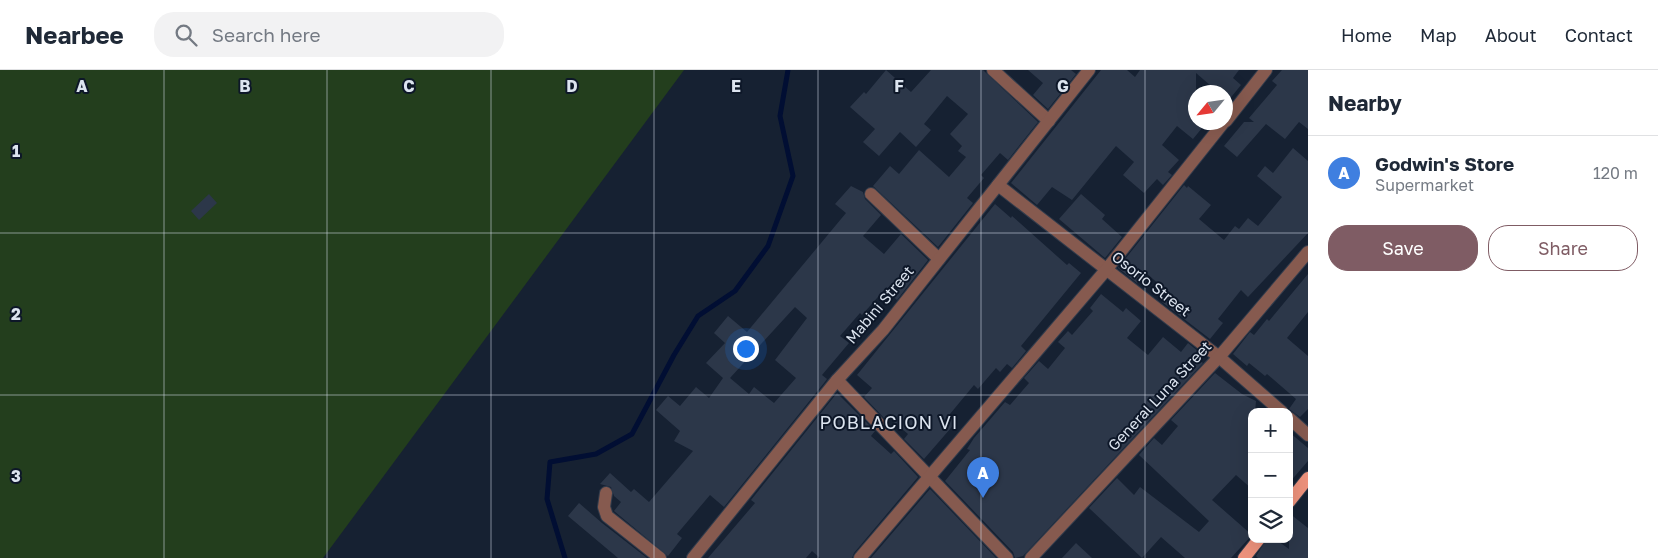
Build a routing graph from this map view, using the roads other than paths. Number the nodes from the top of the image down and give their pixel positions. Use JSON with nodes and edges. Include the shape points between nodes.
{"nodes":[{"id":1,"x":992,"y":70,"type":"edge"},
{"id":2,"x":1089,"y":70,"type":"edge"},
{"id":3,"x":1266,"y":70,"type":"edge"},
{"id":4,"x":1233,"y":112,"type":"edge"},
{"id":5,"x":1049,"y":121,"type":"junction"},
{"id":6,"x":1219,"y":130,"type":"edge"},
{"id":7,"x":998,"y":185,"type":"junction"},
{"id":8,"x":871,"y":194,"type":"dead end"},
{"id":9,"x":1308,"y":252,"type":"edge"},
{"id":10,"x":940,"y":259,"type":"junction"},
{"id":11,"x":1106,"y":270,"type":"junction"},
{"id":12,"x":1220,"y":357,"type":"junction"},
{"id":13,"x":837,"y":380,"type":"junction"},
{"id":14,"x":1277,"y":408,"type":"edge"},
{"id":15,"x":1293,"y":422,"type":"edge"},
{"id":16,"x":1308,"y":435,"type":"edge"},
{"id":17,"x":930,"y":475,"type":"junction"},
{"id":18,"x":1308,"y":478,"type":"edge"},
{"id":19,"x":606,"y":492,"type":"dead end"},
{"id":20,"x":1292,"y":498,"type":"edge"},
{"id":21,"x":1256,"y":543,"type":"edge"},
{"id":22,"x":660,"y":558,"type":"edge"},
{"id":23,"x":693,"y":558,"type":"edge"},
{"id":24,"x":860,"y":558,"type":"edge"},
{"id":25,"x":1007,"y":558,"type":"edge"},
{"id":26,"x":1031,"y":558,"type":"edge"},
{"id":27,"x":1244,"y":558,"type":"edge"}],
"edges":[{"from":1,"to":5,"type":"street"},
{"from":2,"to":5,"type":"street","name":"Mabini Street"},
{"from":3,"to":4,"type":"street"},
{"from":5,"to":7,"type":"street","name":"Mabini Street"},
{"from":6,"to":11,"type":"street"},
{"from":7,"to":10,"type":"street","name":"Mabini Street"},
{"from":7,"to":11,"type":"street","name":"Osorio Street"},
{"from":8,"to":10,"type":"street"},
{"from":9,"to":12,"type":"street","name":"General Luna Street"},
{"from":10,"to":13,"type":"street","name":"Mabini Street"},
{"from":11,"to":12,"type":"street","name":"Osorio Street"},
{"from":11,"to":17,"type":"street"},
{"from":12,"to":14,"type":"street","name":"Osorio Street"},
{"from":12,"to":26,"type":"street","name":"General Luna Street"},
{"from":13,"to":17,"type":"street"},
{"from":13,"to":23,"type":"street","name":"Mabini Street"},
{"from":15,"to":16,"type":"street"},
{"from":17,"to":24,"type":"street"},
{"from":17,"to":25,"type":"street"},
{"from":18,"to":20,"type":"main road"},
{"from":19,"to":22,"type":"street","via":[[604,507],[607,516]]},
{"from":21,"to":27,"type":"main road"}]}
